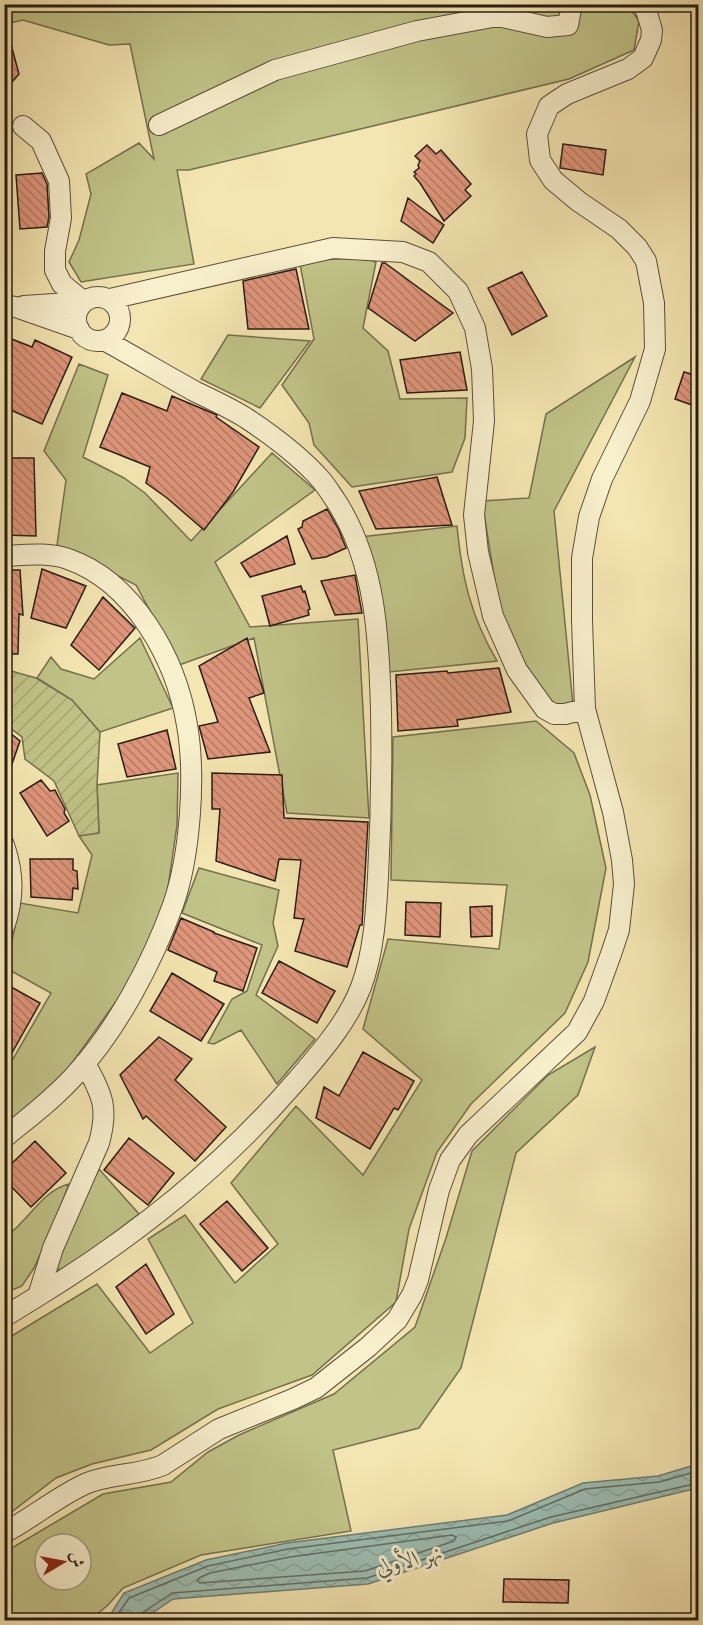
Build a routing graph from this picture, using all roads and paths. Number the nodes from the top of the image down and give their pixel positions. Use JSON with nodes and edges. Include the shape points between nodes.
{"nodes":[{"id":1,"x":572,"y":4,"type":"edge"},
{"id":2,"x":643,"y":4,"type":"edge"},
{"id":3,"x":159,"y":125,"type":"dead end"},
{"id":4,"x":23,"y":126,"type":"dead end"},
{"id":5,"x":110,"y":299,"type":"junction"},
{"id":6,"x":84,"y":302,"type":"junction"},
{"id":7,"x":10,"y":306,"type":"edge"},
{"id":8,"x":78,"y":329,"type":"junction"},
{"id":9,"x":105,"y":340,"type":"junction"},
{"id":10,"x":4,"y":556,"type":"edge"},
{"id":11,"x":585,"y":709,"type":"junction"},
{"id":12,"x":4,"y":845,"type":"edge"},
{"id":13,"x":4,"y":927,"type":"edge"},
{"id":14,"x":85,"y":1063,"type":"junction"},
{"id":15,"x":4,"y":1138,"type":"edge"},
{"id":16,"x":38,"y":1296,"type":"junction"},
{"id":17,"x":4,"y":1317,"type":"edge"},
{"id":18,"x":4,"y":1533,"type":"edge"}],
"edges":[{"from":1,"to":3,"type":"street","via":[[568,25],[547,27],[498,16],[417,31],[275,70]]},
{"from":2,"to":11,"type":"street","via":[[652,30],[643,58],[549,106],[537,134],[540,160],[553,180],[637,247],[646,261],[654,303],[655,349],[640,401],[602,479],[587,526],[582,558]]},
{"from":4,"to":6,"type":"street","via":[[41,141],[59,181],[61,218],[55,270],[62,284]]},
{"from":5,"to":6,"type":"street","via":[[96,296]]},
{"from":5,"to":9,"type":"street","via":[[119,310],[120,324]]},
{"from":5,"to":11,"type":"street","via":[[333,248],[403,252],[429,262],[458,291],[475,328],[482,369],[484,421],[474,515],[493,616],[518,670],[545,709],[565,714]]},
{"from":6,"to":7,"type":"street"},
{"from":6,"to":8,"type":"street","via":[[76,314]]},
{"from":7,"to":8,"type":"street"},
{"from":8,"to":9,"type":"street","via":[[89,339]]},
{"from":9,"to":16,"type":"street","via":[[244,417],[287,448],[323,481],[348,520],[369,581],[377,640],[382,761],[375,923],[367,966],[352,1007],[282,1098],[170,1204],[100,1257]]},
{"from":10,"to":14,"type":"street","via":[[44,554],[65,558],[86,566],[128,599],[160,646],[187,723],[190,807],[176,894],[162,933],[129,1000]]},
{"from":11,"to":18,"type":"street","via":[[622,860],[624,884],[619,930],[594,1001],[577,1032],[468,1135],[450,1160],[418,1280],[405,1309],[385,1333],[316,1388],[219,1429],[163,1465],[85,1485]]},
{"from":12,"to":13,"type":"street","via":[[10,862],[12,896]]},
{"from":14,"to":15,"type":"street"},
{"from":14,"to":16,"type":"street","via":[[103,1101],[103,1128],[52,1248]]},
{"from":16,"to":17,"type":"street"}]}
